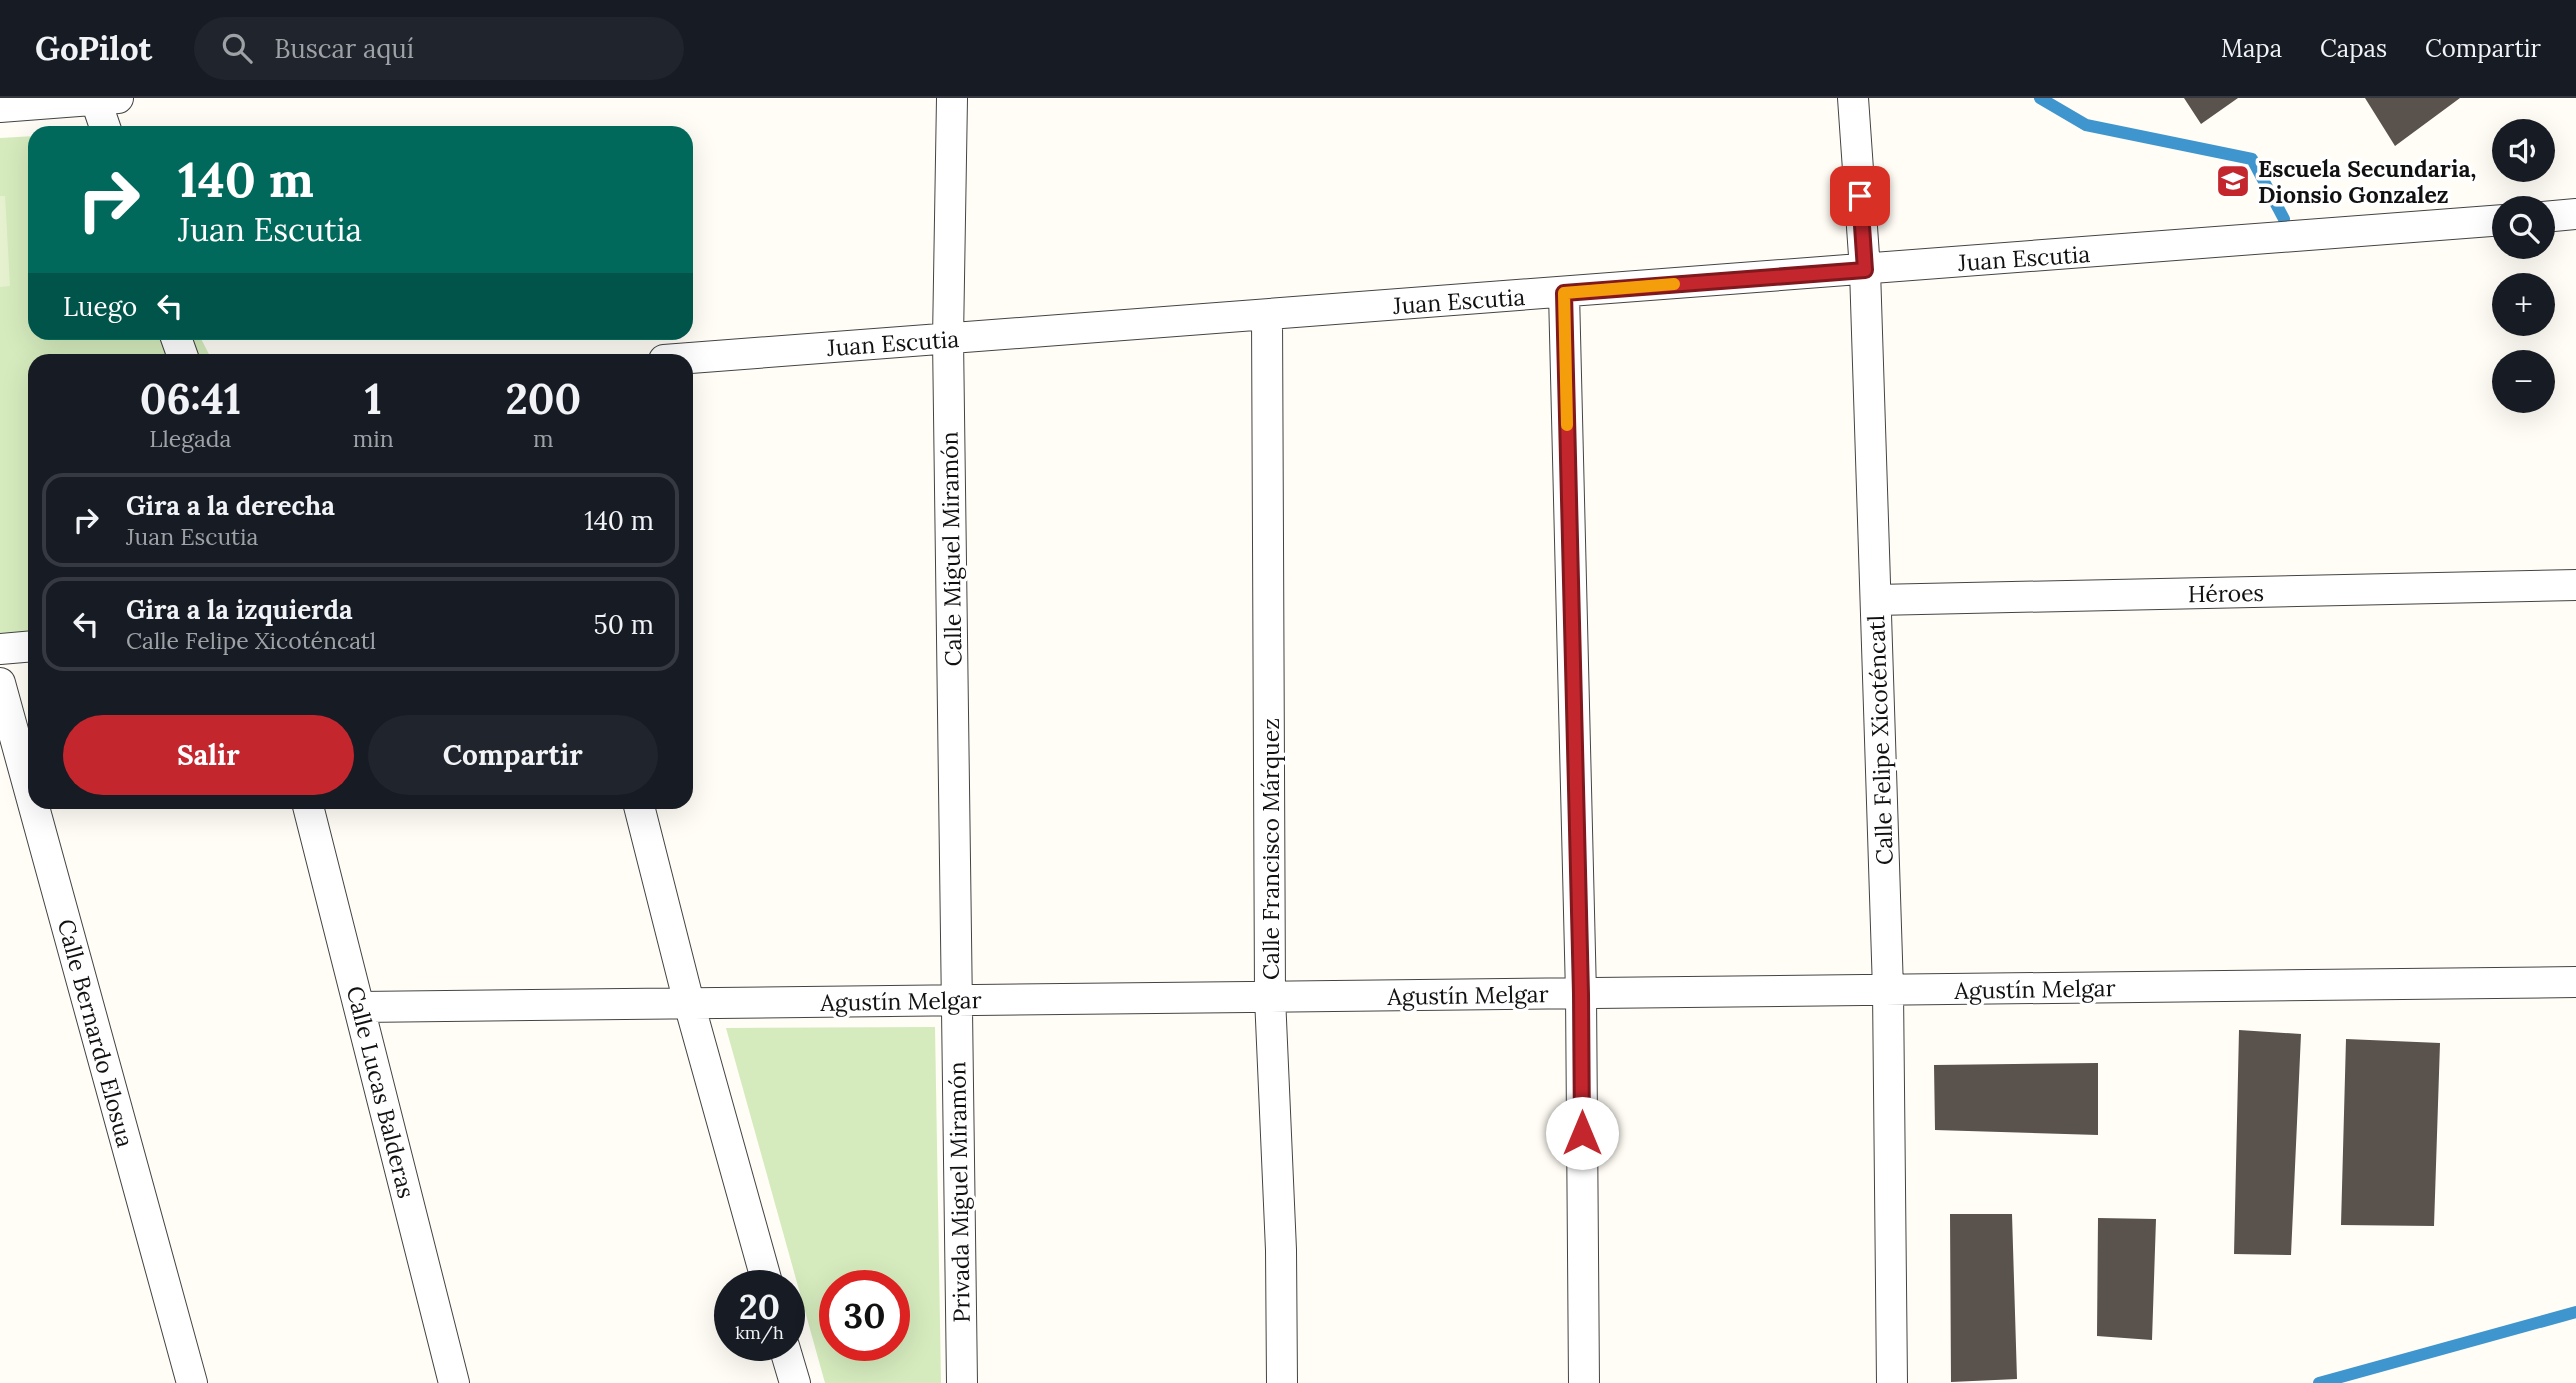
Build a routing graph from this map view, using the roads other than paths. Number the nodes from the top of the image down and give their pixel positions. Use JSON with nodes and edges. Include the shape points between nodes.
{"nodes":[{"id":1,"x":952,"y":98,"type":"edge"},
{"id":2,"x":1853,"y":98,"type":"edge"},
{"id":3,"x":103,"y":99,"type":"edge"},
{"id":4,"x":0,"y":107,"type":"edge"},
{"id":5,"x":106,"y":126,"type":"edge"},
{"id":6,"x":2576,"y":214,"type":"edge"},
{"id":7,"x":2555,"y":216,"type":"edge"},
{"id":8,"x":2492,"y":221,"type":"edge"},
{"id":9,"x":1865,"y":270,"type":"junction"},
{"id":10,"x":1564,"y":293,"type":"junction"},
{"id":11,"x":1268,"y":315,"type":"junction"},
{"id":12,"x":948,"y":339,"type":"junction"},
{"id":13,"x":693,"y":358,"type":"edge"},
{"id":14,"x":2576,"y":585,"type":"edge"},
{"id":15,"x":1875,"y":600,"type":"junction"},
{"id":16,"x":28,"y":647,"type":"edge"},
{"id":17,"x":0,"y":649,"type":"edge"},
{"id":18,"x":0,"y":683,"type":"edge"},
{"id":19,"x":28,"y":785,"type":"edge"},
{"id":20,"x":35,"y":809,"type":"edge"},
{"id":21,"x":309,"y":809,"type":"edge"},
{"id":22,"x":640,"y":809,"type":"edge"},
{"id":23,"x":2576,"y":982,"type":"edge"},
{"id":24,"x":1888,"y":990,"type":"junction"},
{"id":25,"x":1581,"y":994,"type":"junction"},
{"id":26,"x":1270,"y":997,"type":"junction"},
{"id":27,"x":956,"y":1001,"type":"junction"},
{"id":28,"x":689,"y":1003,"type":"junction"},
{"id":29,"x":360,"y":1007,"type":"junction"},
{"id":30,"x":764,"y":1270,"type":"edge"},
{"id":31,"x":788,"y":1361,"type":"edge"},
{"id":32,"x":192,"y":1383,"type":"edge"},
{"id":33,"x":454,"y":1383,"type":"edge"},
{"id":34,"x":795,"y":1383,"type":"edge"},
{"id":35,"x":962,"y":1383,"type":"edge"},
{"id":36,"x":1282,"y":1383,"type":"edge"},
{"id":37,"x":1584,"y":1383,"type":"edge"},
{"id":38,"x":1892,"y":1383,"type":"edge"}],
"edges":[{"from":1,"to":12,"type":"street","name":"Calle Miguel Miramón"},
{"from":2,"to":9,"type":"street","name":"Calle Felipe Xicoténcatl"},
{"from":3,"to":4,"type":"street"},
{"from":3,"to":5,"type":"street"},
{"from":6,"to":7,"type":"street"},
{"from":8,"to":9,"type":"street","name":"Juan Escutia"},
{"from":9,"to":10,"type":"street","name":"Juan Escutia"},
{"from":9,"to":15,"type":"street","name":"Calle Felipe Xicoténcatl"},
{"from":10,"to":11,"type":"street","name":"Juan Escutia"},
{"from":10,"to":25,"type":"street"},
{"from":11,"to":12,"type":"street","name":"Juan Escutia"},
{"from":11,"to":26,"type":"street","name":"Calle Francisco Márquez"},
{"from":12,"to":13,"type":"street","name":"Juan Escutia"},
{"from":12,"to":27,"type":"street","name":"Calle Miguel Miramón"},
{"from":14,"to":15,"type":"street","name":"Héroes"},
{"from":15,"to":24,"type":"street","name":"Calle Felipe Xicoténcatl"},
{"from":16,"to":17,"type":"street"},
{"from":18,"to":19,"type":"street","name":"Calle Bernardo Elosua"},
{"from":20,"to":32,"type":"street","name":"Calle Bernardo Elosua"},
{"from":21,"to":29,"type":"street","name":"Calle Lucas Balderas"},
{"from":22,"to":28,"type":"street"},
{"from":23,"to":24,"type":"street","name":"Agustín Melgar"},
{"from":24,"to":25,"type":"street","name":"Agustín Melgar"},
{"from":24,"to":38,"type":"street","name":"Calle Felipe Xicoténcatl"},
{"from":25,"to":26,"type":"street","name":"Agustín Melgar"},
{"from":25,"to":37,"type":"street"},
{"from":26,"to":27,"type":"street","name":"Agustín Melgar"},
{"from":26,"to":36,"type":"street","name":"Calle Francisco Márquez"},
{"from":27,"to":28,"type":"street","name":"Agustín Melgar"},
{"from":27,"to":35,"type":"street","name":"Privada Miguel Miramón"},
{"from":28,"to":29,"type":"street","name":"Agustín Melgar"},
{"from":28,"to":30,"type":"street"},
{"from":29,"to":33,"type":"street","name":"Calle Lucas Balderas"},
{"from":31,"to":34,"type":"street"}]}
